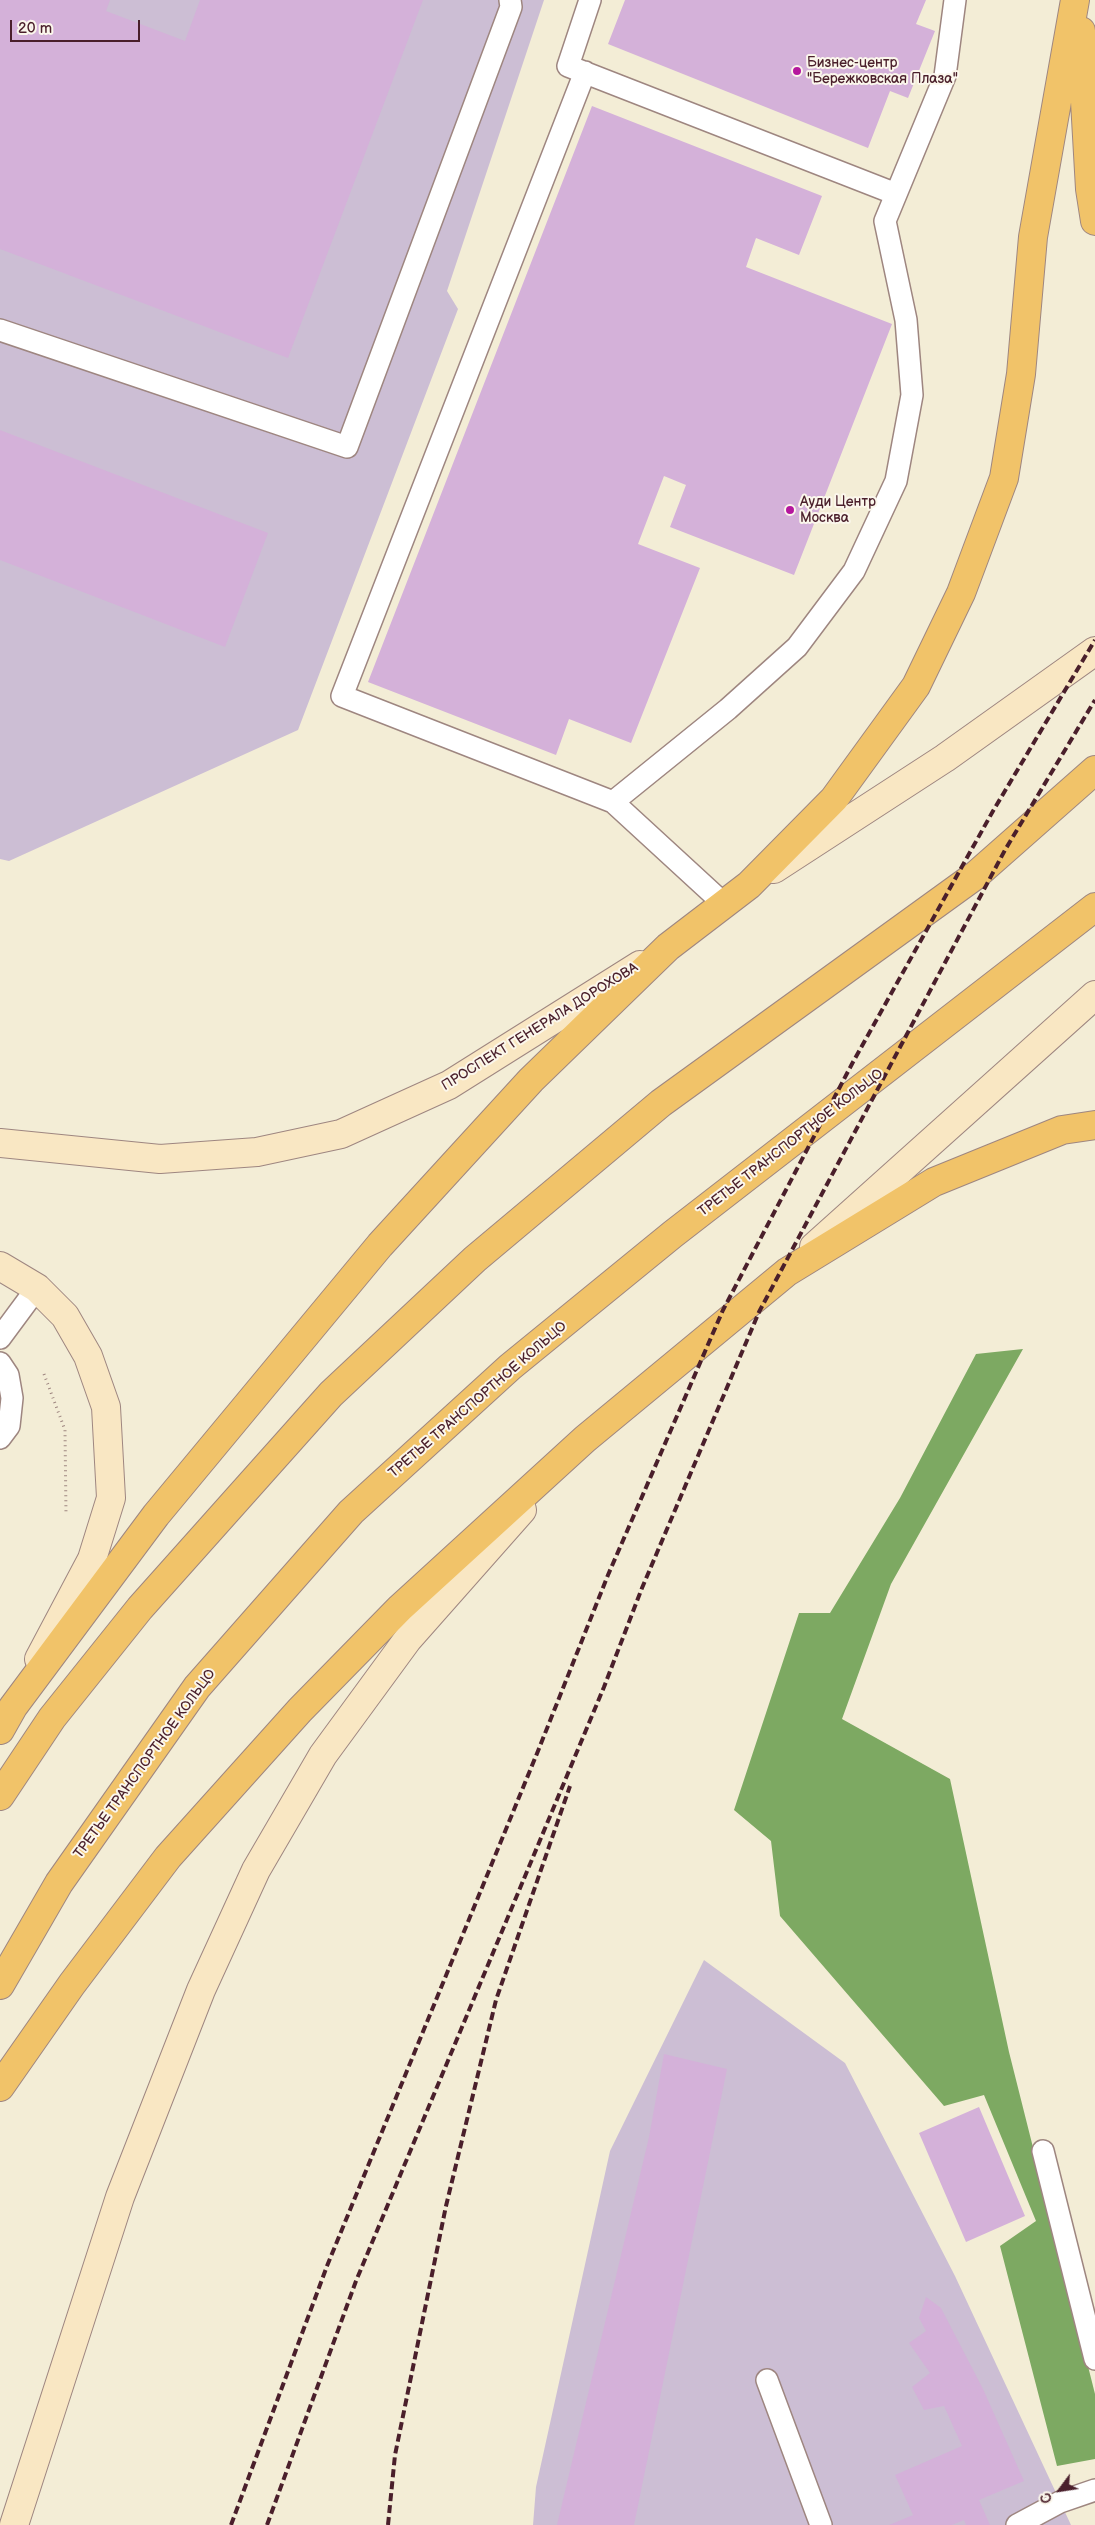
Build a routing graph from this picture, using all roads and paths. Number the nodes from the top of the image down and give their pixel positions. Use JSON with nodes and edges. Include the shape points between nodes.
{"nodes":[{"id":1,"x":510,"y":0,"type":"edge"},
{"id":2,"x":590,"y":0,"type":"edge"},
{"id":3,"x":955,"y":0,"type":"edge"},
{"id":4,"x":1075,"y":0,"type":"edge"},
{"id":5,"x":1079,"y":0,"type":"edge"},
{"id":6,"x":585,"y":72,"type":"junction"},
{"id":7,"x":896,"y":194,"type":"junction"},
{"id":8,"x":1095,"y":221,"type":"edge"},
{"id":9,"x":0,"y":330,"type":"edge"},
{"id":10,"x":1095,"y":651,"type":"edge"},
{"id":11,"x":1095,"y":770,"type":"edge"},
{"id":12,"x":613,"y":802,"type":"junction"},
{"id":13,"x":749,"y":885,"type":"junction"},
{"id":14,"x":724,"y":904,"type":"junction"},
{"id":15,"x":1095,"y":907,"type":"edge"},
{"id":16,"x":668,"y":947,"type":"junction"},
{"id":17,"x":1095,"y":995,"type":"edge"},
{"id":18,"x":1095,"y":1125,"type":"edge"},
{"id":19,"x":0,"y":1143,"type":"edge"},
{"id":20,"x":0,"y":1266,"type":"edge"},
{"id":21,"x":787,"y":1272,"type":"junction"},
{"id":22,"x":37,"y":1288,"type":"junction"},
{"id":23,"x":0,"y":1338,"type":"edge"},
{"id":24,"x":0,"y":1364,"type":"edge"},
{"id":25,"x":43,"y":1372,"type":"dead end"},
{"id":26,"x":0,"y":1438,"type":"edge"},
{"id":27,"x":585,"y":1439,"type":"junction"},
{"id":28,"x":66,"y":1517,"type":"dead end"},
{"id":29,"x":13,"y":1707,"type":"junction"},
{"id":30,"x":0,"y":1730,"type":"edge"},
{"id":31,"x":0,"y":1796,"type":"edge"},
{"id":32,"x":0,"y":1985,"type":"edge"},
{"id":33,"x":0,"y":2087,"type":"edge"},
{"id":34,"x":1043,"y":2151,"type":"dead end"},
{"id":35,"x":1095,"y":2359,"type":"edge"},
{"id":36,"x":767,"y":2380,"type":"dead end"},
{"id":37,"x":1095,"y":2490,"type":"edge"},
{"id":38,"x":14,"y":2525,"type":"edge"},
{"id":39,"x":821,"y":2525,"type":"edge"},
{"id":40,"x":1017,"y":2525,"type":"edge"}],
"edges":[{"from":1,"to":9,"type":"lane","via":[[511,7],[347,447]]},
{"from":2,"to":6,"type":"lane","via":[[568,66]]},
{"from":3,"to":7,"type":"lane","via":[[945,76]]},
{"from":4,"to":13,"type":"main road","via":[[1033,237],[1021,374],[1004,478],[961,593],[916,686],[834,799]]},
{"from":5,"to":8,"type":"main road","via":[[1090,189]]},
{"from":6,"to":7,"type":"lane"},
{"from":6,"to":12,"type":"lane","via":[[342,696]]},
{"from":7,"to":12,"type":"lane","via":[[885,221],[906,320],[912,395],[896,481],[854,571],[797,647],[728,709]]},
{"from":10,"to":13,"type":"main road","via":[[945,758]]},
{"from":11,"to":31,"type":"main road","via":[[976,875],[662,1103],[475,1259],[331,1394],[140,1608],[52,1718]]},
{"from":12,"to":14,"type":"lane"},
{"from":13,"to":14,"type":"main road"},
{"from":14,"to":16,"type":"main road"},
{"from":15,"to":32,"type":"main road","name":"ТРЕТЬЕ ТРАНСПОРТНОЕ КОЛЬЦО","via":[[666,1240],[510,1367],[351,1512],[197,1687],[59,1883]]},
{"from":16,"to":19,"type":"main road","name":"ПРОСПЕКТ ГЕНЕРАЛА ДОРОХОВА","via":[[448,1085],[341,1134],[257,1152],[160,1159]]},
{"from":16,"to":29,"type":"main road","via":[[530,1080],[380,1245],[156,1515]]},
{"from":17,"to":21,"type":"main road"},
{"from":18,"to":21,"type":"main road","via":[[1062,1130],[934,1182]]},
{"from":20,"to":22,"type":"main road"},
{"from":21,"to":27,"type":"main road"},
{"from":22,"to":23,"type":"lane"},
{"from":22,"to":29,"type":"main road","via":[[65,1316],[88,1356],[97,1381],[106,1407],[111,1498],[92,1559]]},
{"from":24,"to":26,"type":"lane","via":[[8,1374],[12,1398],[9,1426]]},
{"from":25,"to":28,"type":"path","via":[[65,1430]]},
{"from":27,"to":33,"type":"main road","via":[[400,1608],[300,1710],[168,1857],[72,1984]]},
{"from":27,"to":38,"type":"main road","via":[[408,1639],[323,1755],[256,1870],[201,1990],[120,2197]]},
{"from":29,"to":30,"type":"main road"},
{"from":34,"to":35,"type":"lane"},
{"from":36,"to":39,"type":"lane"},
{"from":37,"to":40,"type":"lane","via":[[1060,2502]]}]}
